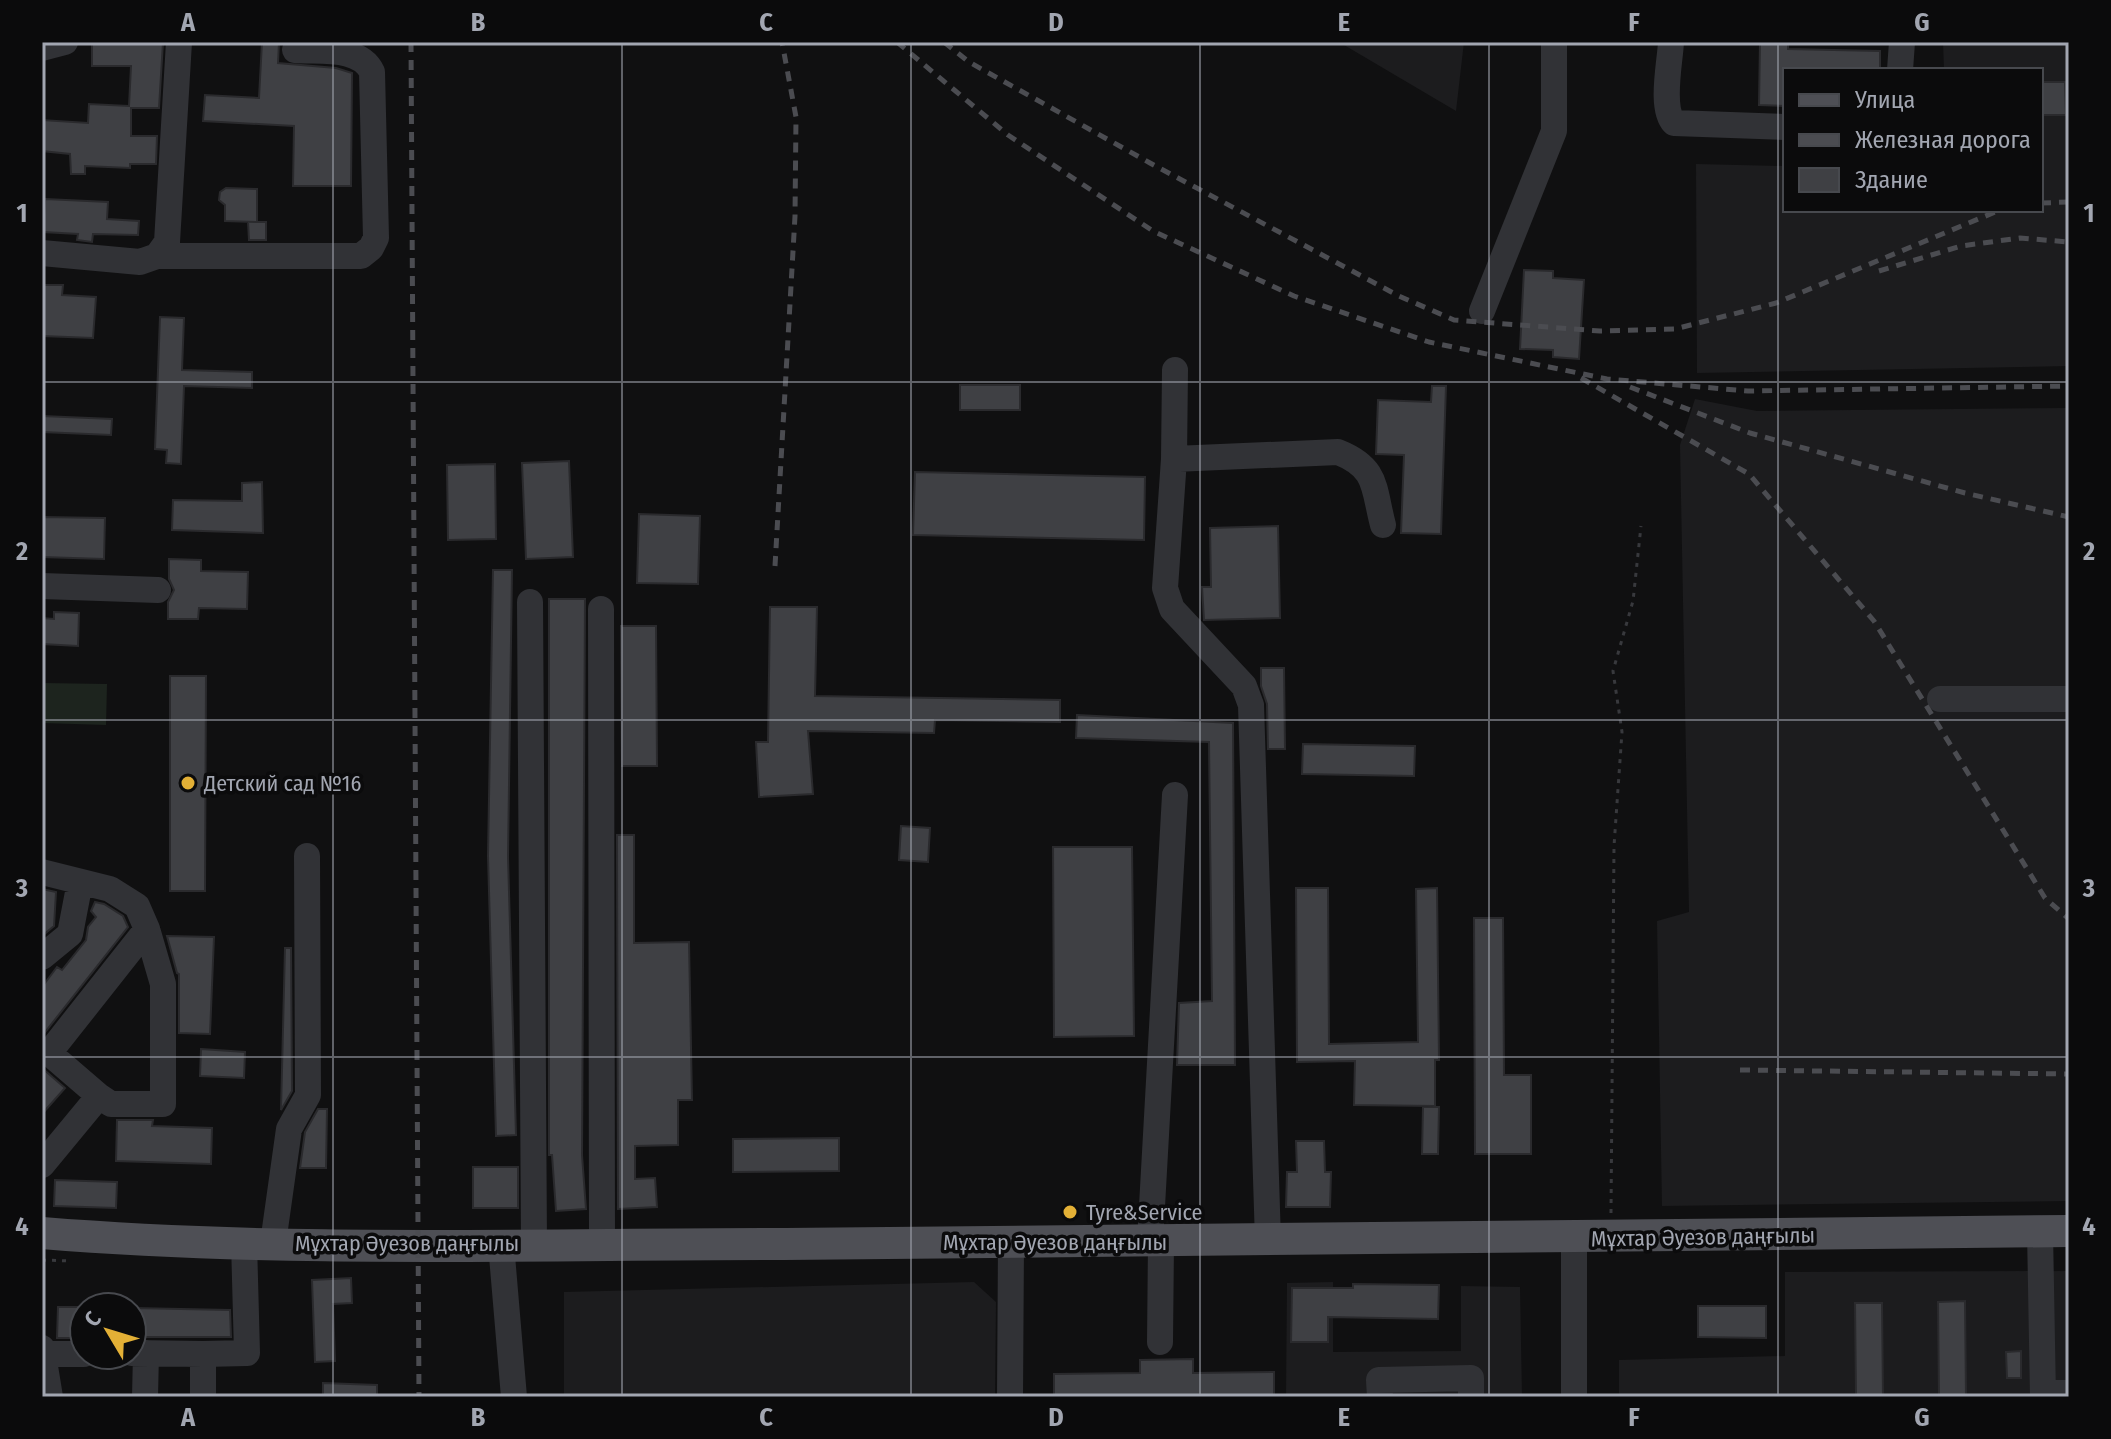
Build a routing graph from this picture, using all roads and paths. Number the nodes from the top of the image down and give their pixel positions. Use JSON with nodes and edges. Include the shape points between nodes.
{"nodes":[{"id":1,"x":65,"y":42,"type":"edge"},
{"id":2,"x":179,"y":42,"type":"edge"},
{"id":3,"x":1554,"y":42,"type":"edge"},
{"id":4,"x":1671,"y":42,"type":"edge"},
{"id":5,"x":1902,"y":42,"type":"edge"},
{"id":6,"x":42,"y":48,"type":"edge"},
{"id":7,"x":295,"y":50,"type":"dead end"},
{"id":8,"x":1900,"y":68,"type":"edge"},
{"id":9,"x":1783,"y":127,"type":"edge"},
{"id":10,"x":42,"y":253,"type":"edge"},
{"id":11,"x":157,"y":256,"type":"junction"},
{"id":12,"x":1482,"y":311,"type":"dead end"},
{"id":13,"x":1175,"y":370,"type":"dead end"},
{"id":14,"x":1174,"y":459,"type":"junction"},
{"id":15,"x":1383,"y":525,"type":"dead end"},
{"id":16,"x":1641,"y":526,"type":"dead end"},
{"id":17,"x":42,"y":586,"type":"edge"},
{"id":18,"x":158,"y":590,"type":"dead end"},
{"id":19,"x":530,"y":602,"type":"dead end"},
{"id":20,"x":601,"y":609,"type":"dead end"},
{"id":21,"x":1940,"y":699,"type":"dead end"},
{"id":22,"x":2069,"y":699,"type":"edge"},
{"id":23,"x":1175,"y":795,"type":"dead end"},
{"id":24,"x":307,"y":856,"type":"dead end"},
{"id":25,"x":42,"y":872,"type":"edge"},
{"id":26,"x":80,"y":882,"type":"junction"},
{"id":27,"x":147,"y":929,"type":"junction"},
{"id":28,"x":42,"y":957,"type":"edge"},
{"id":29,"x":46,"y":1050,"type":"edge"},
{"id":30,"x":99,"y":1096,"type":"junction"},
{"id":31,"x":42,"y":1165,"type":"edge"},
{"id":32,"x":2055,"y":1231,"type":"edge"},
{"id":33,"x":42,"y":1233,"type":"edge"},
{"id":34,"x":1611,"y":1237,"type":"junction"},
{"id":35,"x":1574,"y":1239,"type":"junction"},
{"id":36,"x":1268,"y":1241,"type":"junction"},
{"id":37,"x":1156,"y":1242,"type":"junction"},
{"id":38,"x":259,"y":1243,"type":"junction"},
{"id":39,"x":1011,"y":1243,"type":"junction"},
{"id":40,"x":501,"y":1244,"type":"junction"},
{"id":41,"x":534,"y":1244,"type":"junction"},
{"id":42,"x":602,"y":1244,"type":"junction"},
{"id":43,"x":1160,"y":1342,"type":"dead end"},
{"id":44,"x":43,"y":1351,"type":"edge"},
{"id":45,"x":68,"y":1353,"type":"edge"},
{"id":46,"x":148,"y":1353,"type":"edge"},
{"id":47,"x":203,"y":1354,"type":"junction"},
{"id":48,"x":141,"y":1371,"type":"edge"},
{"id":49,"x":2052,"y":1395,"type":"edge"},
{"id":50,"x":50,"y":1397,"type":"edge"},
{"id":51,"x":145,"y":1397,"type":"edge"},
{"id":52,"x":203,"y":1397,"type":"edge"},
{"id":53,"x":514,"y":1397,"type":"edge"},
{"id":54,"x":1010,"y":1397,"type":"edge"},
{"id":55,"x":1380,"y":1397,"type":"edge"},
{"id":56,"x":1471,"y":1397,"type":"edge"},
{"id":57,"x":1574,"y":1397,"type":"edge"}],
"edges":[{"from":1,"to":6,"type":"street"},
{"from":2,"to":11,"type":"street","via":[[167,242]]},
{"from":3,"to":12,"type":"street","via":[[1554,131]]},
{"from":4,"to":9,"type":"street","via":[[1666,106],[1674,123]]},
{"from":5,"to":8,"type":"street"},
{"from":7,"to":11,"type":"street","via":[[357,55],[372,72],[376,238],[371,248],[361,256]]},
{"from":10,"to":11,"type":"street","via":[[140,262]]},
{"from":13,"to":14,"type":"street"},
{"from":14,"to":15,"type":"street","via":[[1338,452],[1359,460],[1370,475]]},
{"from":14,"to":36,"type":"street","via":[[1165,588],[1172,609],[1244,686],[1251,705]]},
{"from":16,"to":34,"type":"path","via":[[1633,601],[1613,671],[1622,732],[1614,846]]},
{"from":17,"to":18,"type":"street"},
{"from":19,"to":41,"type":"street"},
{"from":20,"to":42,"type":"street"},
{"from":21,"to":22,"type":"street"},
{"from":23,"to":37,"type":"street"},
{"from":24,"to":38,"type":"street","via":[[308,1095],[289,1129]]},
{"from":25,"to":26,"type":"street"},
{"from":26,"to":27,"type":"street","via":[[110,889],[137,906]]},
{"from":26,"to":28,"type":"street","via":[[70,934]]},
{"from":27,"to":29,"type":"street"},
{"from":27,"to":30,"type":"street","via":[[163,984],[163,1104],[111,1104]]},
{"from":29,"to":30,"type":"street"},
{"from":30,"to":31,"type":"street"},
{"from":32,"to":34,"type":"main road","name":"Мұхтар Әуезов даңғылы"},
{"from":32,"to":49,"type":"street"},
{"from":33,"to":38,"type":"main road","name":"Мұхтар Әуезов даңғылы"},
{"from":34,"to":35,"type":"main road","name":"Мұхтар Әуезов даңғылы"},
{"from":35,"to":36,"type":"main road","name":"Мұхтар Әуезов даңғылы"},
{"from":35,"to":57,"type":"street"},
{"from":36,"to":37,"type":"main road","name":"Мұхтар Әуезов даңғылы"},
{"from":37,"to":39,"type":"main road","name":"Мұхтар Әуезов даңғылы"},
{"from":37,"to":43,"type":"street"},
{"from":38,"to":40,"type":"main road","name":"Мұхтар Әуезов даңғылы"},
{"from":38,"to":47,"type":"street","via":[[247,1353]]},
{"from":39,"to":42,"type":"main road","name":"Мұхтар Әуезов даңғылы"},
{"from":39,"to":54,"type":"street"},
{"from":40,"to":41,"type":"main road","name":"Мұхтар Әуезов даңғылы"},
{"from":40,"to":53,"type":"street"},
{"from":41,"to":42,"type":"main road","name":"Мұхтар Әуезов даңғылы"},
{"from":44,"to":45,"type":"street"},
{"from":44,"to":50,"type":"street"},
{"from":46,"to":47,"type":"street"},
{"from":47,"to":52,"type":"street"},
{"from":48,"to":51,"type":"street"},
{"from":55,"to":56,"type":"street","via":[[1379,1380],[1471,1378]]}]}
